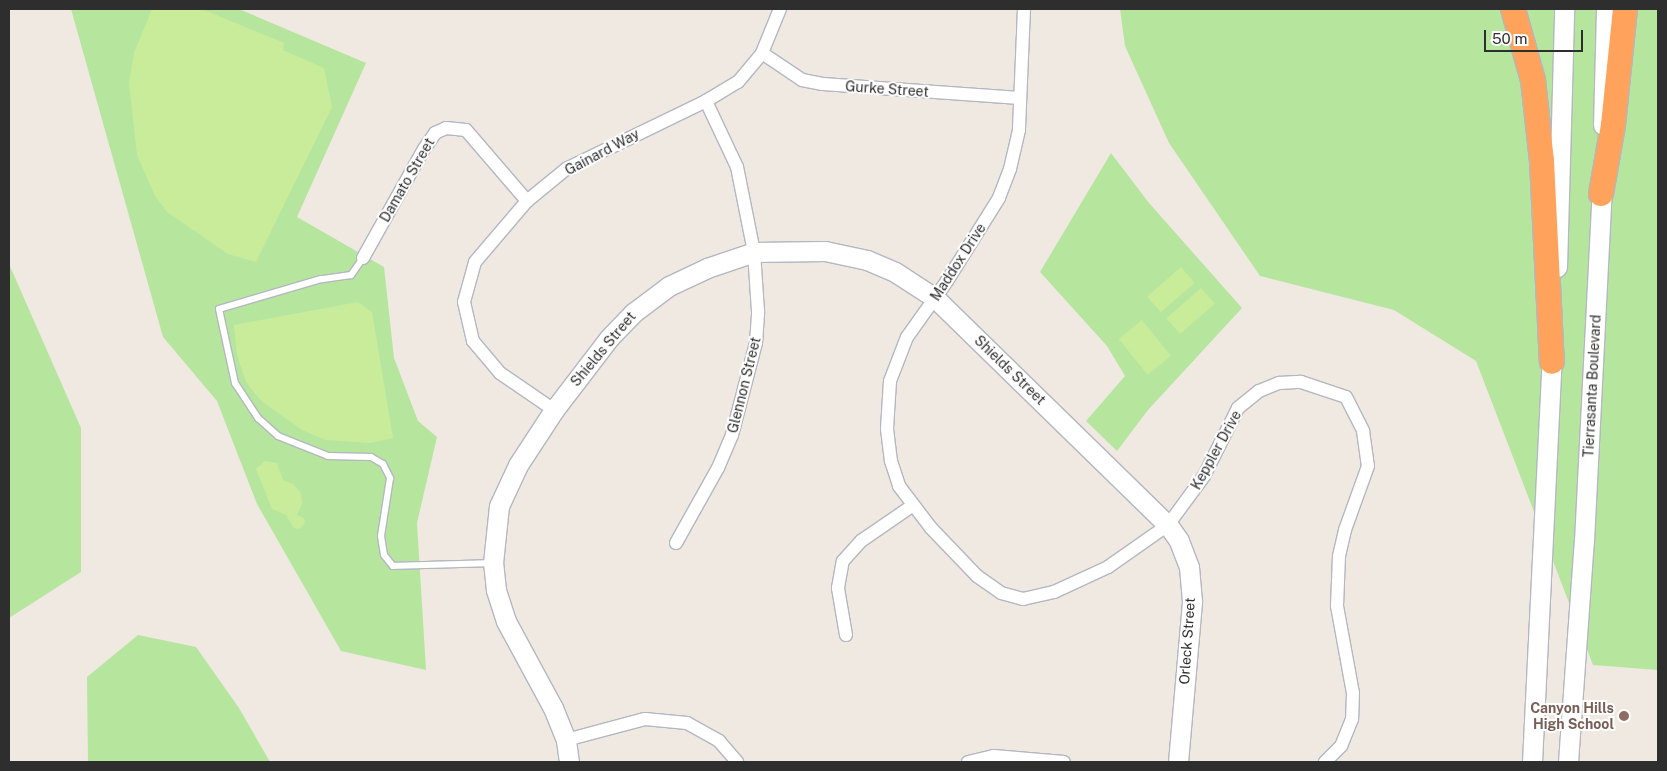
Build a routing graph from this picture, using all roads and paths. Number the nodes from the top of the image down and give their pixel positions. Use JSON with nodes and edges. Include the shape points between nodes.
{"nodes":[{"id":1,"x":780,"y":9,"type":"edge"},
{"id":2,"x":1024,"y":9,"type":"edge"},
{"id":3,"x":1513,"y":9,"type":"edge"},
{"id":4,"x":1564,"y":9,"type":"edge"},
{"id":5,"x":1606,"y":9,"type":"edge"},
{"id":6,"x":1625,"y":9,"type":"edge"},
{"id":7,"x":762,"y":53,"type":"junction"},
{"id":8,"x":1020,"y":98,"type":"junction"},
{"id":9,"x":706,"y":101,"type":"junction"},
{"id":10,"x":1601,"y":194,"type":"junction"},
{"id":11,"x":527,"y":201,"type":"junction"},
{"id":12,"x":754,"y":252,"type":"junction"},
{"id":13,"x":363,"y":258,"type":"joint"},
{"id":14,"x":936,"y":298,"type":"junction"},
{"id":15,"x":1552,"y":362,"type":"junction"},
{"id":16,"x":554,"y":410,"type":"junction"},
{"id":17,"x":912,"y":506,"type":"junction"},
{"id":18,"x":1168,"y":525,"type":"junction"},
{"id":19,"x":676,"y":543,"type":"dead end"},
{"id":20,"x":493,"y":563,"type":"junction"},
{"id":21,"x":846,"y":635,"type":"dead end"},
{"id":22,"x":566,"y":740,"type":"junction"},
{"id":23,"x":569,"y":762,"type":"edge"},
{"id":24,"x":737,"y":762,"type":"edge"},
{"id":25,"x":968,"y":762,"type":"edge"},
{"id":26,"x":1041,"y":762,"type":"edge"},
{"id":27,"x":1064,"y":762,"type":"edge"},
{"id":28,"x":1178,"y":762,"type":"edge"},
{"id":29,"x":1325,"y":762,"type":"edge"},
{"id":30,"x":1532,"y":762,"type":"edge"},
{"id":31,"x":1568,"y":762,"type":"edge"}],
"edges":[{"from":1,"to":7,"type":"street","name":"Gainard Way"},
{"from":2,"to":8,"type":"street","name":"Maddox Drive"},
{"from":3,"to":15,"type":"highway","via":[[1535,98],[1542,161]]},
{"from":4,"to":15,"type":"main road"},
{"from":5,"to":10,"type":"main road","name":"Tierrasanta Boulevard"},
{"from":6,"to":10,"type":"highway","via":[[1613,125]]},
{"from":7,"to":8,"type":"street","name":"Gurke Street","via":[[802,80],[823,84]]},
{"from":7,"to":9,"type":"street","name":"Gainard Way","via":[[738,82]]},
{"from":8,"to":14,"type":"street","name":"Maddox Drive","via":[[1016,151],[999,198]]},
{"from":9,"to":11,"type":"street","name":"Gainard Way","via":[[566,169]]},
{"from":9,"to":12,"type":"street","name":"Glennon Street","via":[[737,167]]},
{"from":10,"to":31,"type":"main road","name":"Tierrasanta Boulevard","via":[[1584,541]]},
{"from":11,"to":13,"type":"street","name":"Damato Street","via":[[466,130],[446,128],[435,133],[424,149]]},
{"from":11,"to":16,"type":"street","name":"Gainard Way","via":[[475,262],[464,302],[473,341],[482,354],[500,373]]},
{"from":12,"to":14,"type":"main road","name":"Shields Street","via":[[825,251],[867,260],[894,272]]},
{"from":12,"to":16,"type":"main road","name":"Shields Street","via":[[707,268],[669,286],[633,312]]},
{"from":12,"to":19,"type":"street","name":"Glennon Street","via":[[758,311],[756,343],[742,398],[718,468]]},
{"from":13,"to":20,"type":"lane","via":[[351,275],[321,279],[220,309],[235,383],[258,418],[278,436],[328,456],[371,457],[383,464],[390,478],[381,536],[384,555],[393,566]]},
{"from":14,"to":17,"type":"street","name":"Maddox Drive","via":[[907,336],[890,381],[886,429],[891,462],[899,486]]},
{"from":14,"to":18,"type":"main road","name":"Shields Street"},
{"from":15,"to":30,"type":"main road"},
{"from":16,"to":20,"type":"main road","name":"Shields Street","via":[[518,465],[499,506]]},
{"from":17,"to":18,"type":"street","name":"Keppler Drive","via":[[977,576],[1001,594],[1023,598],[1054,592],[1108,567]]},
{"from":17,"to":21,"type":"street","via":[[861,541],[843,561],[838,588]]},
{"from":18,"to":28,"type":"main road","name":"Orleck Street","via":[[1179,541],[1189,567],[1192,602]]},
{"from":18,"to":29,"type":"street","name":"Keppler Drive","via":[[1204,476],[1238,408],[1259,391],[1279,383],[1312,384],[1346,397],[1353,407],[1365,437],[1368,466],[1339,556],[1337,606],[1353,693],[1352,719],[1341,746]]},
{"from":20,"to":22,"type":"main road","name":"Shields Street","via":[[496,590],[506,621],[553,708]]},
{"from":22,"to":23,"type":"main road","name":"Shields Street"},
{"from":22,"to":24,"type":"street","via":[[645,719],[687,723],[719,741]]},
{"from":25,"to":26,"type":"street","via":[[994,756]]},
{"from":26,"to":27,"type":"street"}]}
